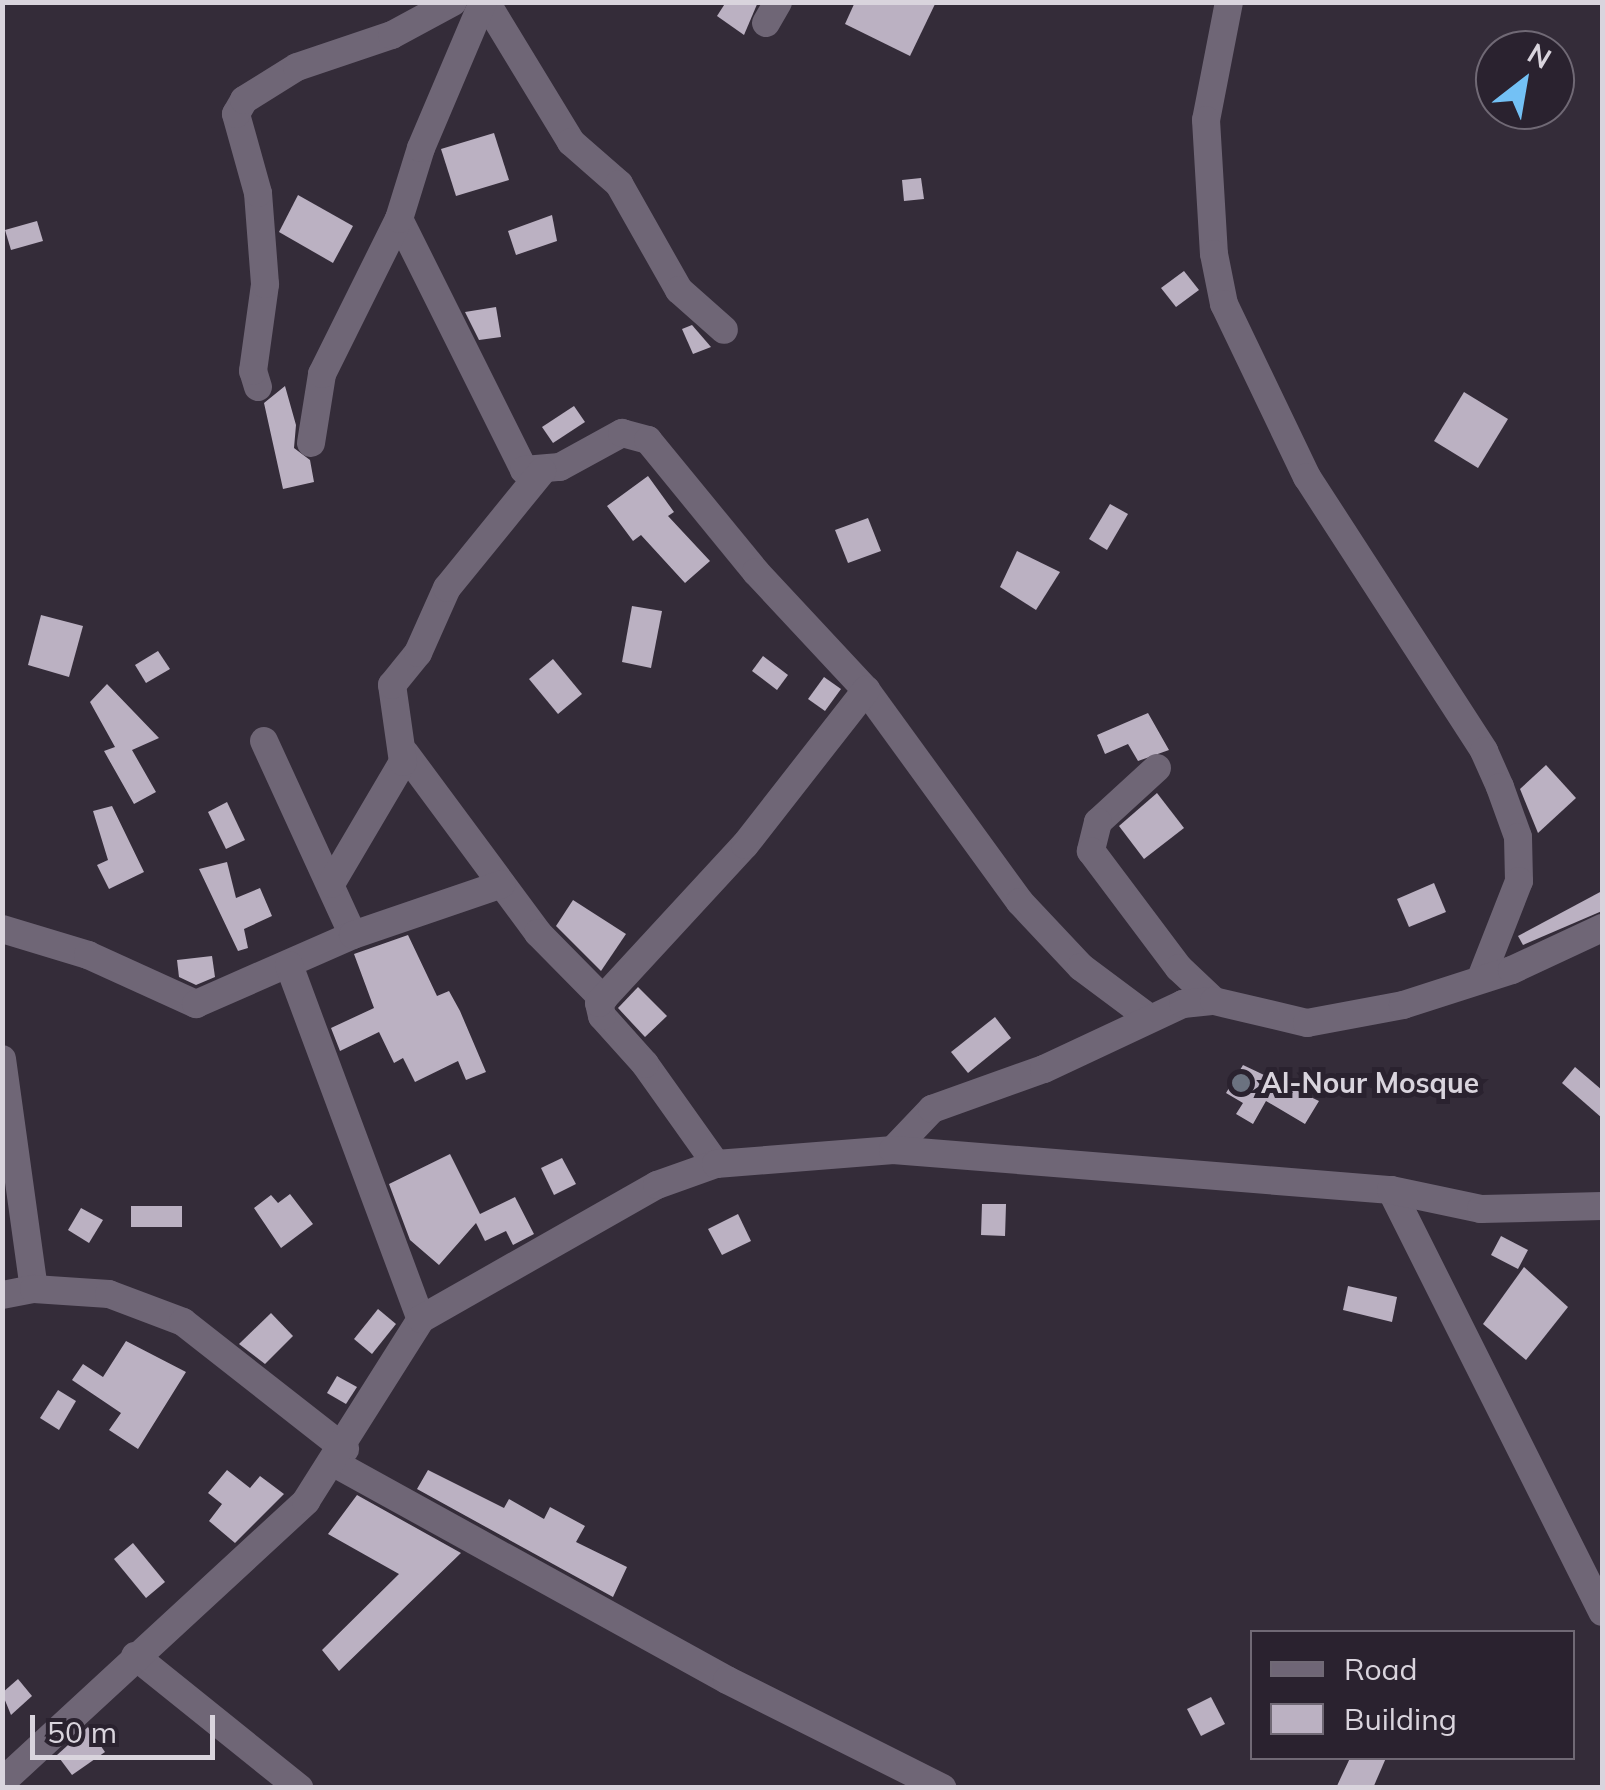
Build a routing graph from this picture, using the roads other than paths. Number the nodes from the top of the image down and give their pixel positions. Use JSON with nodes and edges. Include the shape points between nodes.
{"nodes":[{"id":1,"x":453,"y":2,"type":"edge"},
{"id":2,"x":485,"y":2,"type":"edge"},
{"id":3,"x":1229,"y":2,"type":"edge"},
{"id":4,"x":399,"y":219,"type":"junction"},
{"id":5,"x":724,"y":330,"type":"dead end"},
{"id":6,"x":258,"y":386,"type":"dead end"},
{"id":7,"x":310,"y":443,"type":"dead end"},
{"id":8,"x":542,"y":471,"type":"junction"},
{"id":9,"x":866,"y":690,"type":"junction"},
{"id":10,"x":264,"y":741,"type":"dead end"},
{"id":11,"x":405,"y":753,"type":"junction"},
{"id":12,"x":1157,"y":768,"type":"dead end"},
{"id":13,"x":330,"y":884,"type":"junction"},
{"id":14,"x":502,"y":884,"type":"junction"},
{"id":15,"x":1602,"y":928,"type":"edge"},
{"id":16,"x":2,"y":929,"type":"edge"},
{"id":17,"x":353,"y":935,"type":"junction"},
{"id":18,"x":289,"y":965,"type":"junction"},
{"id":19,"x":1481,"y":978,"type":"junction"},
{"id":20,"x":603,"y":998,"type":"junction"},
{"id":21,"x":1214,"y":1001,"type":"junction"},
{"id":22,"x":1148,"y":1018,"type":"junction"},
{"id":23,"x":2,"y":1059,"type":"edge"},
{"id":24,"x":893,"y":1150,"type":"junction"},
{"id":25,"x":716,"y":1164,"type":"junction"},
{"id":26,"x":1391,"y":1190,"type":"junction"},
{"id":27,"x":1602,"y":1206,"type":"edge"},
{"id":28,"x":34,"y":1290,"type":"junction"},
{"id":29,"x":2,"y":1296,"type":"edge"},
{"id":30,"x":422,"y":1320,"type":"junction"},
{"id":31,"x":340,"y":1456,"type":"junction"},
{"id":32,"x":1602,"y":1612,"type":"edge"},
{"id":33,"x":136,"y":1656,"type":"junction"},
{"id":34,"x":2,"y":1782,"type":"edge"},
{"id":35,"x":299,"y":1788,"type":"edge"},
{"id":36,"x":944,"y":1788,"type":"edge"}],
"edges":[{"from":1,"to":6,"type":"street","via":[[392,35],[297,67],[244,100],[236,114],[258,193],[265,284],[253,371]]},
{"from":2,"to":4,"type":"street","via":[[421,148]]},
{"from":2,"to":5,"type":"street","via":[[571,142],[619,184],[679,290]]},
{"from":3,"to":19,"type":"street","via":[[1206,120],[1214,254],[1224,304],[1307,477],[1484,751],[1500,787],[1518,837],[1519,881]]},
{"from":4,"to":7,"type":"street","via":[[322,374]]},
{"from":4,"to":8,"type":"street","via":[[514,459],[524,470]]},
{"from":8,"to":9,"type":"street","via":[[585,458],[622,433],[648,440],[756,572]]},
{"from":8,"to":11,"type":"street","via":[[447,588],[418,653],[392,685]]},
{"from":9,"to":20,"type":"street","via":[[745,845]]},
{"from":9,"to":22,"type":"street","via":[[1020,902],[1081,967]]},
{"from":10,"to":13,"type":"street"},
{"from":11,"to":13,"type":"street"},
{"from":11,"to":14,"type":"street"},
{"from":12,"to":21,"type":"street","via":[[1098,822],[1090,851],[1148,931]]},
{"from":13,"to":17,"type":"street"},
{"from":14,"to":17,"type":"street"},
{"from":14,"to":20,"type":"street","via":[[561,960]]},
{"from":15,"to":19,"type":"street"},
{"from":16,"to":18,"type":"street","via":[[88,954],[188,1004]]},
{"from":17,"to":18,"type":"street"},
{"from":18,"to":30,"type":"street"},
{"from":19,"to":21,"type":"street","via":[[1404,1005],[1307,1023]]},
{"from":20,"to":25,"type":"street","via":[[602,1016]]},
{"from":21,"to":22,"type":"street"},
{"from":22,"to":24,"type":"street","via":[[1044,1068],[932,1109]]},
{"from":23,"to":28,"type":"street"},
{"from":24,"to":25,"type":"street"},
{"from":24,"to":26,"type":"street"},
{"from":25,"to":30,"type":"street","via":[[656,1184],[496,1271]]},
{"from":26,"to":27,"type":"street","via":[[1482,1209]]},
{"from":26,"to":32,"type":"street"},
{"from":28,"to":29,"type":"street"},
{"from":28,"to":31,"type":"street","via":[[109,1294],[182,1322]]},
{"from":30,"to":31,"type":"street"},
{"from":31,"to":33,"type":"street","via":[[306,1501]]},
{"from":31,"to":36,"type":"street","via":[[726,1680]]},
{"from":33,"to":34,"type":"street"},
{"from":33,"to":35,"type":"street"}]}
